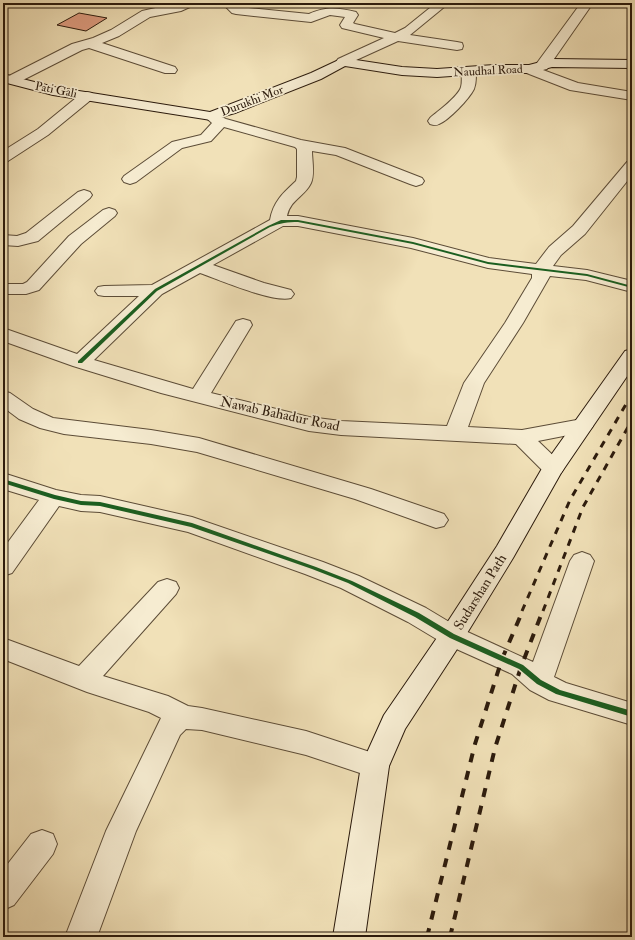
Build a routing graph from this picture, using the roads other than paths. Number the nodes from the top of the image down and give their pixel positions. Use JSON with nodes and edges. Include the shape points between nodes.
{"nodes":[{"id":1,"x":188,"y":3,"type":"edge"},
{"id":2,"x":234,"y":3,"type":"edge"},
{"id":3,"x":443,"y":3,"type":"edge"},
{"id":4,"x":587,"y":3,"type":"edge"},
{"id":5,"x":398,"y":38,"type":"junction"},
{"id":6,"x":88,"y":43,"type":"junction"},
{"id":7,"x":457,"y":46,"type":"dead end"},
{"id":8,"x":343,"y":62,"type":"junction"},
{"id":9,"x":632,"y":64,"type":"edge"},
{"id":10,"x":535,"y":67,"type":"junction"},
{"id":11,"x":170,"y":70,"type":"dead end"},
{"id":12,"x":469,"y":71,"type":"junction"},
{"id":13,"x":8,"y":83,"type":"edge"},
{"id":14,"x":87,"y":96,"type":"junction"},
{"id":15,"x":632,"y":96,"type":"edge"},
{"id":16,"x":110,"y":100,"type":"joint"},
{"id":17,"x":216,"y":119,"type":"junction"},
{"id":18,"x":435,"y":122,"type":"dead end"},
{"id":19,"x":300,"y":144,"type":"junction"},
{"id":20,"x":3,"y":158,"type":"edge"},
{"id":21,"x":632,"y":165,"type":"edge"},
{"id":22,"x":130,"y":180,"type":"dead end"},
{"id":23,"x":416,"y":181,"type":"dead end"},
{"id":24,"x":84,"y":195,"type":"dead end"},
{"id":25,"x":109,"y":213,"type":"dead end"},
{"id":26,"x":278,"y":221,"type":"junction"},
{"id":27,"x":3,"y":240,"type":"edge"},
{"id":28,"x":198,"y":266,"type":"junction"},
{"id":29,"x":541,"y":269,"type":"junction"},
{"id":30,"x":632,"y":287,"type":"edge"},
{"id":31,"x":3,"y":289,"type":"edge"},
{"id":32,"x":156,"y":290,"type":"junction"},
{"id":33,"x":104,"y":291,"type":"dead end"},
{"id":34,"x":284,"y":294,"type":"dead end"},
{"id":35,"x":243,"y":325,"type":"dead end"},
{"id":36,"x":3,"y":334,"type":"edge"},
{"id":37,"x":632,"y":355,"type":"edge"},
{"id":38,"x":80,"y":362,"type":"junction"},
{"id":39,"x":199,"y":396,"type":"junction"},
{"id":40,"x":3,"y":397,"type":"edge"},
{"id":41,"x":582,"y":426,"type":"junction"},
{"id":42,"x":455,"y":434,"type":"junction"},
{"id":43,"x":522,"y":437,"type":"junction"},
{"id":44,"x":553,"y":468,"type":"junction"},
{"id":45,"x":3,"y":481,"type":"edge"},
{"id":46,"x":54,"y":496,"type":"junction"},
{"id":47,"x":436,"y":520,"type":"dead end"},
{"id":48,"x":582,"y":561,"type":"dead end"},
{"id":49,"x":3,"y":567,"type":"edge"},
{"id":50,"x":167,"y":588,"type":"dead end"},
{"id":51,"x":452,"y":636,"type":"junction"},
{"id":52,"x":3,"y":648,"type":"edge"},
{"id":53,"x":84,"y":679,"type":"junction"},
{"id":54,"x":539,"y":682,"type":"junction"},
{"id":55,"x":632,"y":714,"type":"edge"},
{"id":56,"x":185,"y":717,"type":"junction"},
{"id":57,"x":375,"y":766,"type":"junction"},
{"id":58,"x":42,"y":844,"type":"dead end"},
{"id":59,"x":3,"y":896,"type":"edge"},
{"id":60,"x":80,"y":937,"type":"edge"},
{"id":61,"x":349,"y":937,"type":"edge"}],
"edges":[{"from":1,"to":6,"type":"street","via":[[177,8],[153,12],[115,33]]},
{"from":2,"to":5,"type":"street","via":[[232,7],[236,10],[311,18],[330,11],[352,15],[346,25]]},
{"from":3,"to":5,"type":"street","name":"Durukhi Mor"},
{"from":4,"to":10,"type":"street"},
{"from":5,"to":7,"type":"street"},
{"from":5,"to":8,"type":"street","name":"Durukhi Mor"},
{"from":6,"to":11,"type":"street"},
{"from":6,"to":13,"type":"street"},
{"from":8,"to":12,"type":"street","name":"Naudhal Road","via":[[415,72]]},
{"from":8,"to":17,"type":"street","name":"Durukhi Mor","via":[[316,76],[230,110]]},
{"from":9,"to":10,"type":"street","name":"Naudhal Road","via":[[552,63]]},
{"from":10,"to":12,"type":"street","name":"Naudhal Road"},
{"from":10,"to":15,"type":"street","via":[[575,87]]},
{"from":12,"to":18,"type":"street","via":[[468,88]]},
{"from":13,"to":14,"type":"street","name":"Pati Gali"},
{"from":14,"to":16,"type":"street","name":"Pati Gali"},
{"from":14,"to":20,"type":"street","via":[[43,132]]},
{"from":16,"to":17,"type":"street","name":"Durukhi Mor"},
{"from":17,"to":19,"type":"street"},
{"from":17,"to":22,"type":"street","via":[[206,138],[177,145]]},
{"from":19,"to":23,"type":"street","via":[[340,151]]},
{"from":19,"to":26,"type":"street","via":[[304,148],[305,177],[303,183],[284,202]]},
{"from":21,"to":29,"type":"street","via":[[580,230],[555,251]]},
{"from":24,"to":27,"type":"street","via":[[32,237],[18,241]]},
{"from":25,"to":31,"type":"street","via":[[75,240],[33,286],[26,289]]},
{"from":26,"to":28,"type":"street"},
{"from":26,"to":29,"type":"street","via":[[298,221],[413,243],[488,263]]},
{"from":28,"to":32,"type":"street"},
{"from":28,"to":34,"type":"street","via":[[258,288]]},
{"from":29,"to":30,"type":"street","via":[[587,275]]},
{"from":29,"to":42,"type":"street","via":[[541,278],[474,383]]},
{"from":32,"to":33,"type":"street"},
{"from":32,"to":38,"type":"street"},
{"from":35,"to":39,"type":"street"},
{"from":36,"to":38,"type":"street","name":"Nawab Bahadur Road"},
{"from":37,"to":41,"type":"street","name":"Sudarshan Path"},
{"from":38,"to":39,"type":"street","name":"Nawab Bahadur Road"},
{"from":39,"to":42,"type":"street","name":"Nawab Bahadur Road","via":[[270,415],[328,426]]},
{"from":40,"to":47,"type":"street","via":[[26,414],[47,423],[199,444],[363,494]]},
{"from":41,"to":43,"type":"street","name":"Nawab Bahadur Road"},
{"from":41,"to":44,"type":"street","name":"Sudarshan Path"},
{"from":42,"to":43,"type":"street","name":"Nawab Bahadur Road"},
{"from":43,"to":44,"type":"street"},
{"from":44,"to":51,"type":"street","name":"Sudarshan Path","via":[[505,552]]},
{"from":45,"to":46,"type":"street"},
{"from":46,"to":49,"type":"street"},
{"from":46,"to":51,"type":"street","via":[[192,525],[350,582],[417,615]]},
{"from":48,"to":54,"type":"street"},
{"from":50,"to":53,"type":"street"},
{"from":51,"to":54,"type":"street","via":[[521,668]]},
{"from":51,"to":57,"type":"street","name":"Sudarshan Path","via":[[394,723]]},
{"from":52,"to":53,"type":"street"},
{"from":53,"to":56,"type":"street","via":[[158,704]]},
{"from":54,"to":55,"type":"street","via":[[576,698]]},
{"from":56,"to":57,"type":"street","via":[[229,724],[306,743]]},
{"from":56,"to":60,"type":"street","via":[[176,720],[170,727],[121,831]]},
{"from":57,"to":61,"type":"street","name":"Sudarshan Path"},
{"from":58,"to":59,"type":"street"}]}
